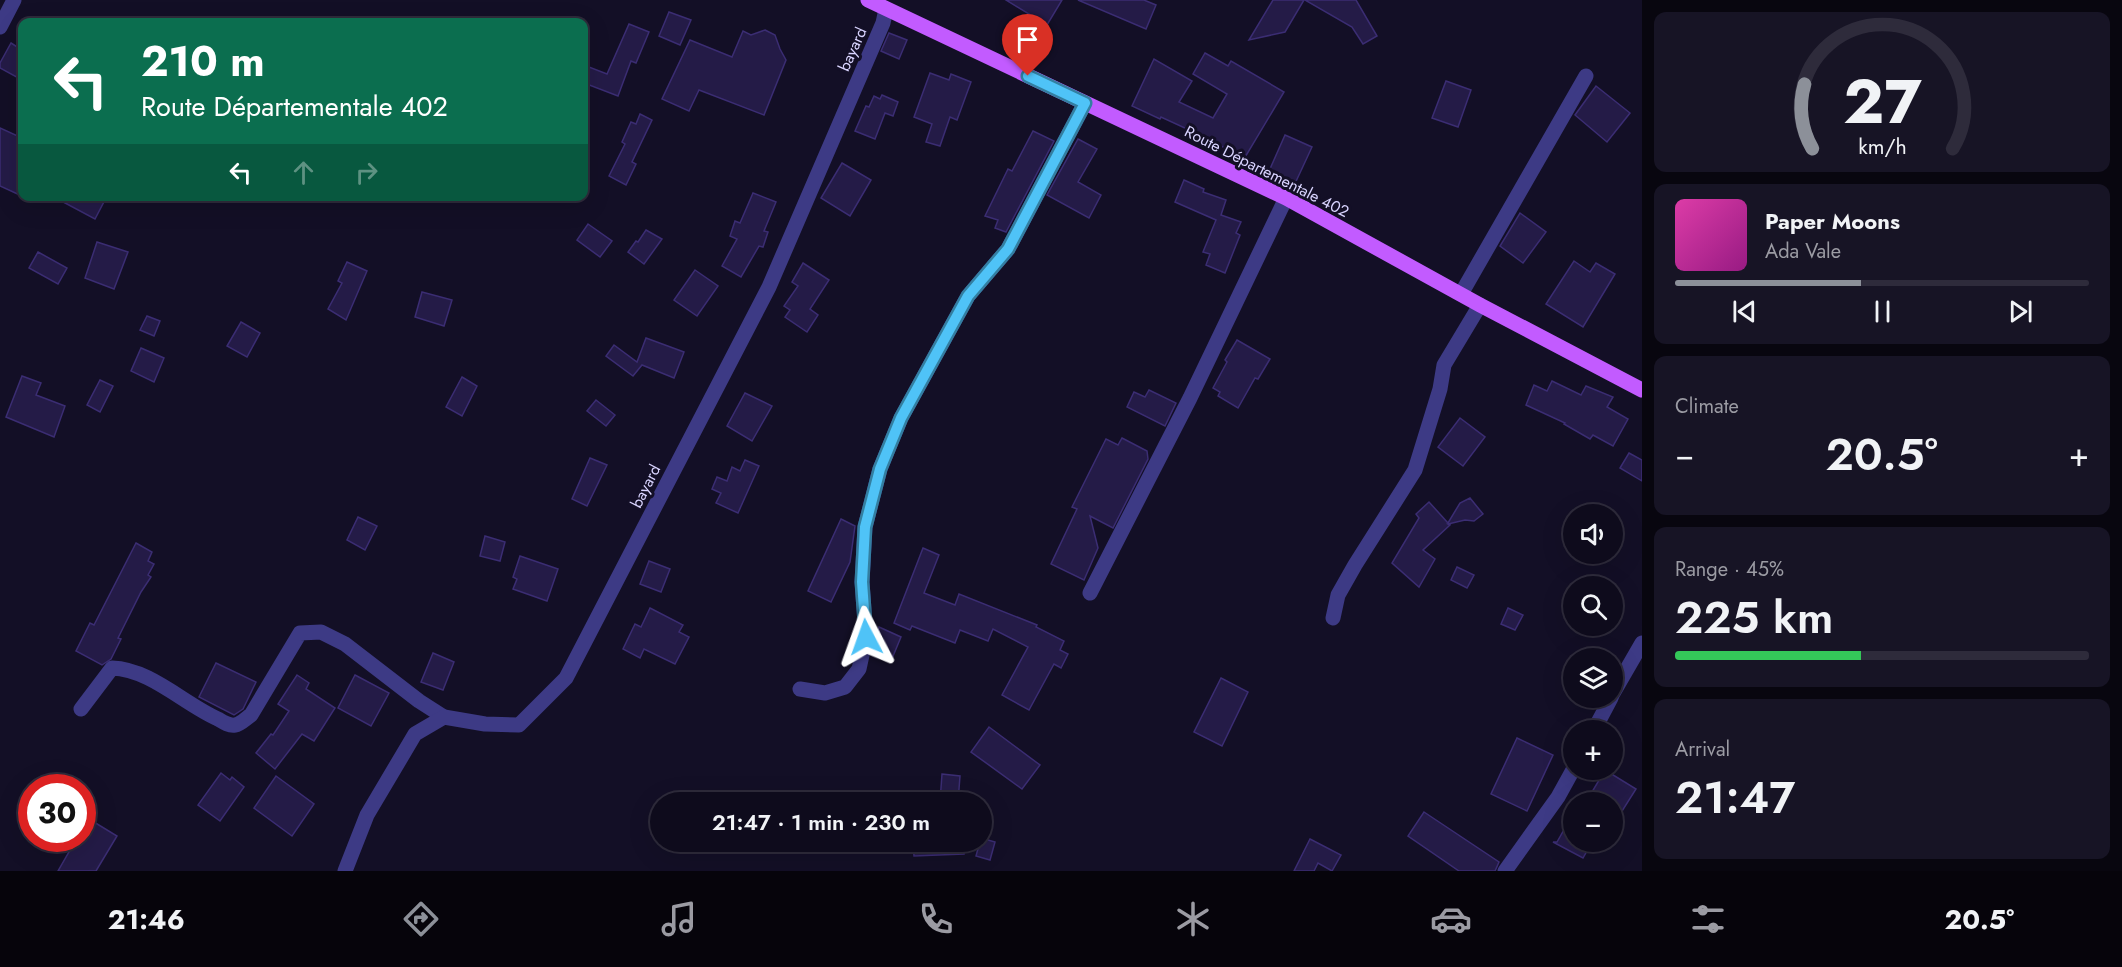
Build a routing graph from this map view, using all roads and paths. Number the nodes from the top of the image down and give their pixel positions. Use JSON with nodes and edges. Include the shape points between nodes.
{"nodes":[{"id":1,"x":14,"y":0,"type":"edge"},
{"id":2,"x":868,"y":0,"type":"edge"},
{"id":3,"x":886,"y":9,"type":"junction"},
{"id":4,"x":0,"y":27,"type":"edge"},
{"id":5,"x":1586,"y":76,"type":"dead end"},
{"id":6,"x":1085,"y":103,"type":"junction"},
{"id":7,"x":1286,"y":198,"type":"junction"},
{"id":8,"x":1461,"y":294,"type":"junction"},
{"id":9,"x":1480,"y":305,"type":"junction"},
{"id":10,"x":1642,"y":390,"type":"edge"},
{"id":11,"x":1090,"y":593,"type":"dead end"},
{"id":12,"x":1333,"y":618,"type":"dead end"},
{"id":13,"x":1642,"y":643,"type":"edge"},
{"id":14,"x":1623,"y":677,"type":"edge"},
{"id":15,"x":800,"y":689,"type":"dead end"},
{"id":16,"x":81,"y":709,"type":"dead end"},
{"id":17,"x":444,"y":717,"type":"junction"},
{"id":18,"x":1567,"y":780,"type":"edge"},
{"id":19,"x":345,"y":871,"type":"edge"},
{"id":20,"x":1505,"y":871,"type":"edge"}],
"edges":[{"from":1,"to":4,"type":"street"},
{"from":2,"to":3,"type":"main road","name":"Route Départementale 402"},
{"from":3,"to":6,"type":"main road","name":"Route Départementale 402"},
{"from":3,"to":17,"type":"street","name":"bayard","via":[[769,286],[566,678],[519,725]]},
{"from":5,"to":8,"type":"street"},
{"from":6,"to":7,"type":"main road","name":"Route Départementale 402"},
{"from":6,"to":15,"type":"street","via":[[1008,249],[968,296],[901,418],[880,469],[865,527],[862,582],[866,637],[859,669],[845,687],[825,693]]},
{"from":7,"to":8,"type":"main road","name":"Route Départementale 402"},
{"from":7,"to":11,"type":"street"},
{"from":8,"to":9,"type":"main road","name":"Route Départementale 402"},
{"from":9,"to":10,"type":"main road","name":"Route Départementale 402"},
{"from":9,"to":12,"type":"street","via":[[1444,365],[1415,470],[1349,575],[1338,595]]},
{"from":13,"to":14,"type":"street"},
{"from":16,"to":17,"type":"street","via":[[112,668],[125,669],[154,682],[200,712],[232,726],[239,724],[250,715],[300,633],[321,632],[345,644]]},
{"from":17,"to":19,"type":"street","via":[[415,734],[367,815]]},
{"from":18,"to":20,"type":"street"}]}
